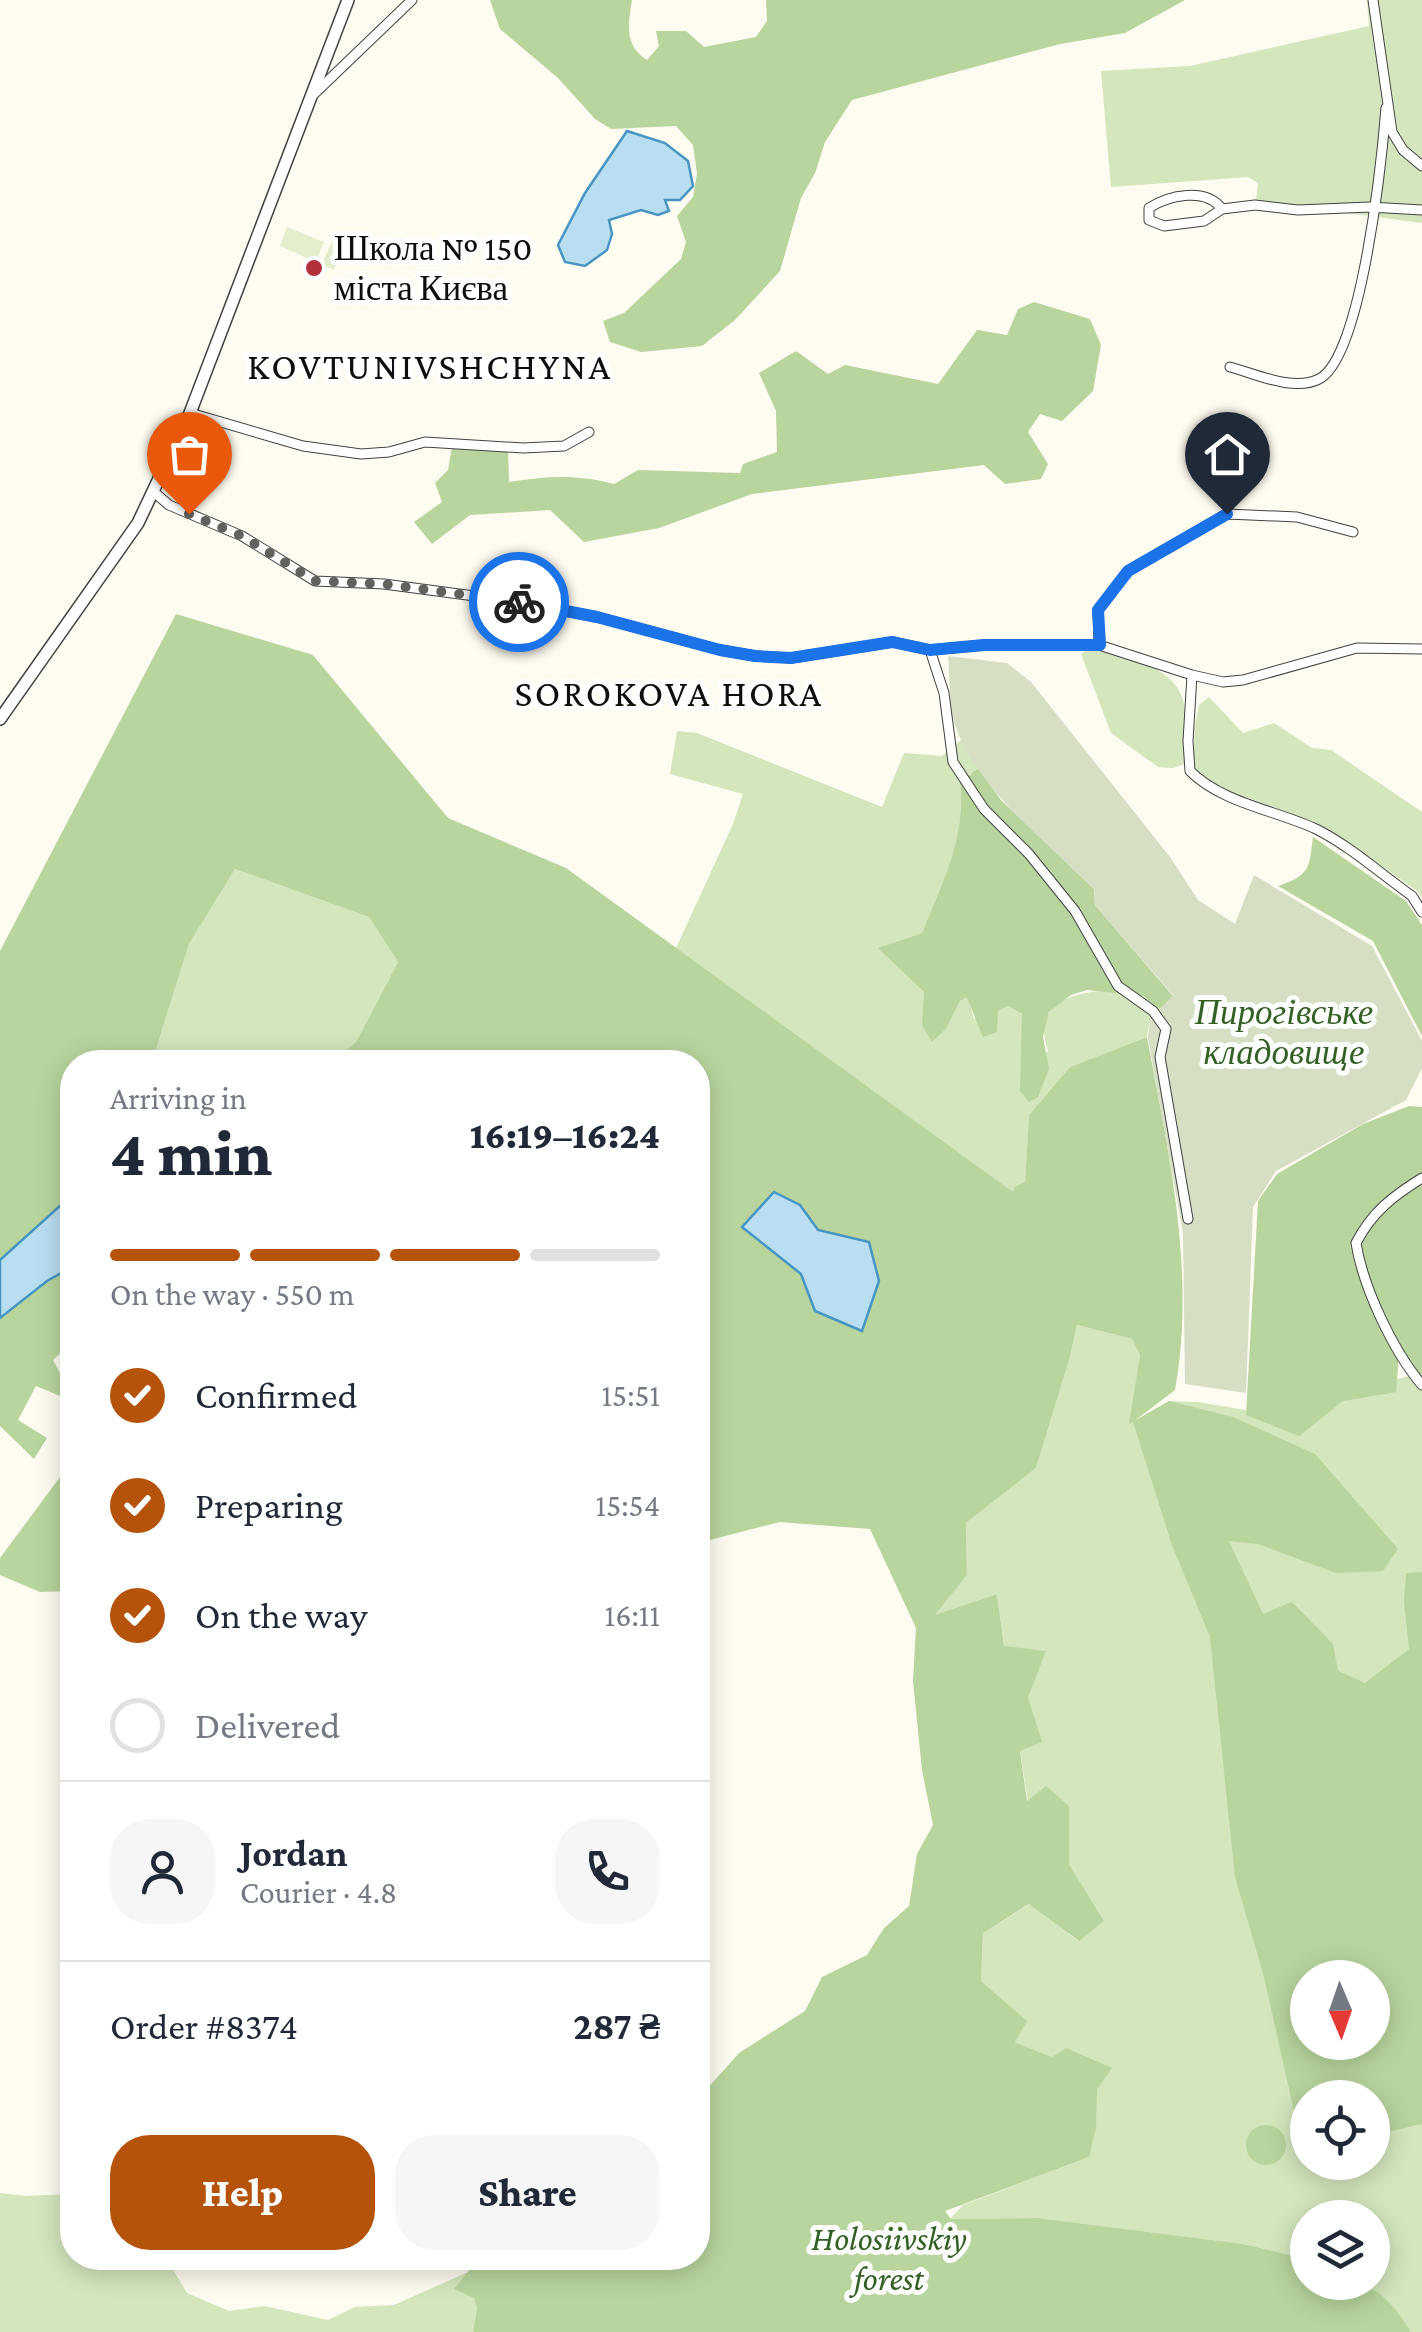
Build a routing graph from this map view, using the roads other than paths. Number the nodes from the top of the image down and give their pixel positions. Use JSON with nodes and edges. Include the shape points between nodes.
{"nodes":[{"id":1,"x":348,"y":0,"type":"edge"},
{"id":2,"x":412,"y":0,"type":"edge"},
{"id":3,"x":1373,"y":0,"type":"edge"},
{"id":4,"x":308,"y":101,"type":"junction"},
{"id":5,"x":1386,"y":108,"type":"junction"},
{"id":6,"x":1422,"y":166,"type":"edge"},
{"id":7,"x":1222,"y":209,"type":"junction"},
{"id":8,"x":1376,"y":210,"type":"junction"},
{"id":9,"x":1422,"y":210,"type":"edge"},
{"id":10,"x":1230,"y":367,"type":"dead end"},
{"id":11,"x":190,"y":413,"type":"junction"},
{"id":12,"x":588,"y":432,"type":"dead end"},
{"id":13,"x":155,"y":493,"type":"junction"},
{"id":14,"x":1353,"y":532,"type":"dead end"},
{"id":15,"x":1100,"y":645,"type":"junction"},
{"id":16,"x":1422,"y":649,"type":"edge"},
{"id":17,"x":930,"y":650,"type":"junction"},
{"id":18,"x":1192,"y":676,"type":"junction"},
{"id":19,"x":0,"y":719,"type":"edge"},
{"id":20,"x":1422,"y":912,"type":"edge"},
{"id":21,"x":1422,"y":1178,"type":"edge"},
{"id":22,"x":1188,"y":1219,"type":"dead end"},
{"id":23,"x":1422,"y":1385,"type":"edge"}],
"edges":[{"from":1,"to":4,"type":"street"},
{"from":2,"to":4,"type":"street"},
{"from":3,"to":5,"type":"street"},
{"from":4,"to":11,"type":"street"},
{"from":5,"to":6,"type":"street","via":[[1403,150]]},
{"from":5,"to":8,"type":"street"},
{"from":7,"to":7,"type":"street","via":[[1204,195],[1164,199],[1149,208],[1150,220],[1164,226],[1204,221]]},
{"from":7,"to":8,"type":"street"},
{"from":8,"to":9,"type":"street"},
{"from":8,"to":10,"type":"street","via":[[1347,338],[1321,379],[1298,384]]},
{"from":11,"to":12,"type":"street","via":[[303,446],[361,454],[425,442],[564,446]]},
{"from":11,"to":13,"type":"street"},
{"from":13,"to":17,"type":"street","via":[[315,581],[519,602],[755,656],[791,658],[892,642]]},
{"from":13,"to":19,"type":"street"},
{"from":14,"to":15,"type":"street","via":[[1297,517],[1227,514],[1128,571],[1098,610]]},
{"from":15,"to":17,"type":"street"},
{"from":15,"to":18,"type":"street"},
{"from":16,"to":18,"type":"street","via":[[1357,648],[1243,680]]},
{"from":17,"to":22,"type":"street","via":[[944,692],[953,762],[984,810],[1075,910],[1118,986],[1166,1029],[1160,1057]]},
{"from":18,"to":20,"type":"street","via":[[1190,771],[1221,793],[1321,832],[1412,896]]},
{"from":21,"to":23,"type":"street","via":[[1374,1214],[1356,1243],[1394,1344]]}]}
